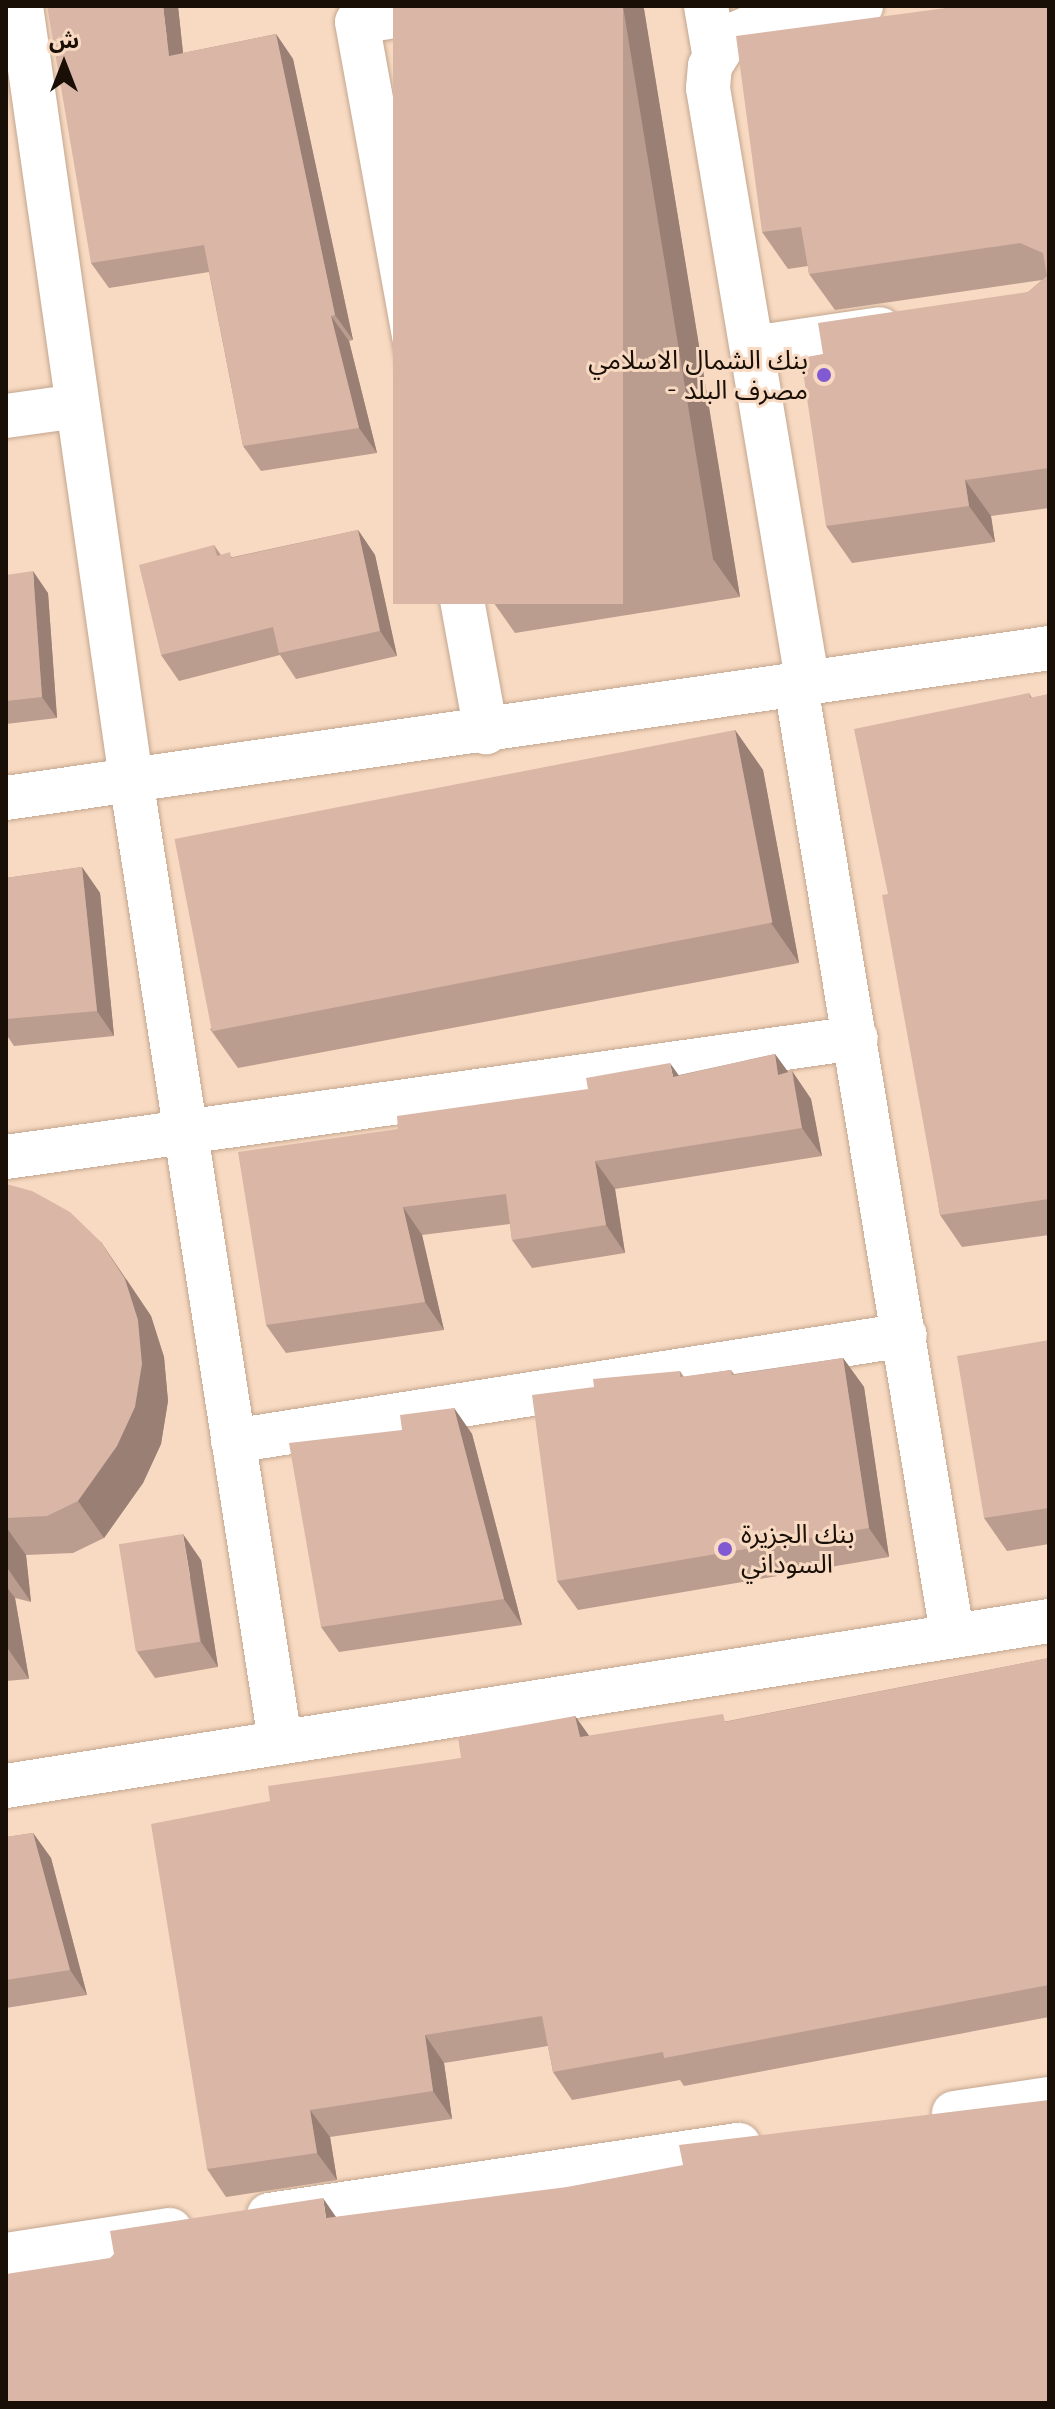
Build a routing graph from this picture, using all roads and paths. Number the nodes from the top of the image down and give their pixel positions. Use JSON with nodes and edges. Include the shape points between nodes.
{"nodes":[{"id":1,"x":21,"y":6,"type":"edge"},
{"id":2,"x":457,"y":6,"type":"edge"},
{"id":3,"x":706,"y":6,"type":"edge"},
{"id":4,"x":861,"y":6,"type":"edge"},
{"id":5,"x":714,"y":53,"type":"junction"},
{"id":6,"x":924,"y":323,"type":"edge"},
{"id":7,"x":752,"y":348,"type":"junction"},
{"id":8,"x":77,"y":406,"type":"junction"},
{"id":9,"x":6,"y":416,"type":"edge"},
{"id":10,"x":1049,"y":648,"type":"edge"},
{"id":11,"x":802,"y":686,"type":"junction"},
{"id":12,"x":486,"y":732,"type":"junction"},
{"id":13,"x":131,"y":779,"type":"junction"},
{"id":14,"x":6,"y":798,"type":"edge"},
{"id":15,"x":856,"y":1038,"type":"junction"},
{"id":16,"x":185,"y":1135,"type":"junction"},
{"id":17,"x":6,"y":1157,"type":"edge"},
{"id":18,"x":905,"y":1335,"type":"junction"},
{"id":19,"x":233,"y":1441,"type":"junction"},
{"id":20,"x":1049,"y":1621,"type":"edge"},
{"id":21,"x":952,"y":1633,"type":"junction"},
{"id":22,"x":280,"y":1740,"type":"junction"},
{"id":23,"x":6,"y":1786,"type":"edge"},
{"id":24,"x":1049,"y":2099,"type":"edge"},
{"id":25,"x":907,"y":2120,"type":"edge"},
{"id":26,"x":780,"y":2139,"type":"edge"},
{"id":27,"x":6,"y":2255,"type":"edge"}],
"edges":[{"from":1,"to":8,"type":"street"},
{"from":2,"to":12,"type":"street","via":[[357,22]]},
{"from":3,"to":5,"type":"street"},
{"from":4,"to":5,"type":"street","via":[[751,27],[728,37]]},
{"from":5,"to":7,"type":"street","via":[[708,88]]},
{"from":6,"to":7,"type":"street"},
{"from":7,"to":11,"type":"street"},
{"from":8,"to":9,"type":"street"},
{"from":8,"to":13,"type":"street"},
{"from":10,"to":11,"type":"street"},
{"from":11,"to":12,"type":"street"},
{"from":11,"to":15,"type":"street"},
{"from":12,"to":13,"type":"street"},
{"from":13,"to":14,"type":"street"},
{"from":13,"to":16,"type":"street"},
{"from":15,"to":16,"type":"street"},
{"from":15,"to":18,"type":"street"},
{"from":16,"to":17,"type":"street"},
{"from":16,"to":19,"type":"street"},
{"from":18,"to":19,"type":"street"},
{"from":18,"to":21,"type":"street"},
{"from":19,"to":22,"type":"street"},
{"from":20,"to":21,"type":"street"},
{"from":21,"to":22,"type":"street"},
{"from":22,"to":23,"type":"street"},
{"from":24,"to":25,"type":"street"},
{"from":26,"to":27,"type":"street"}]}
